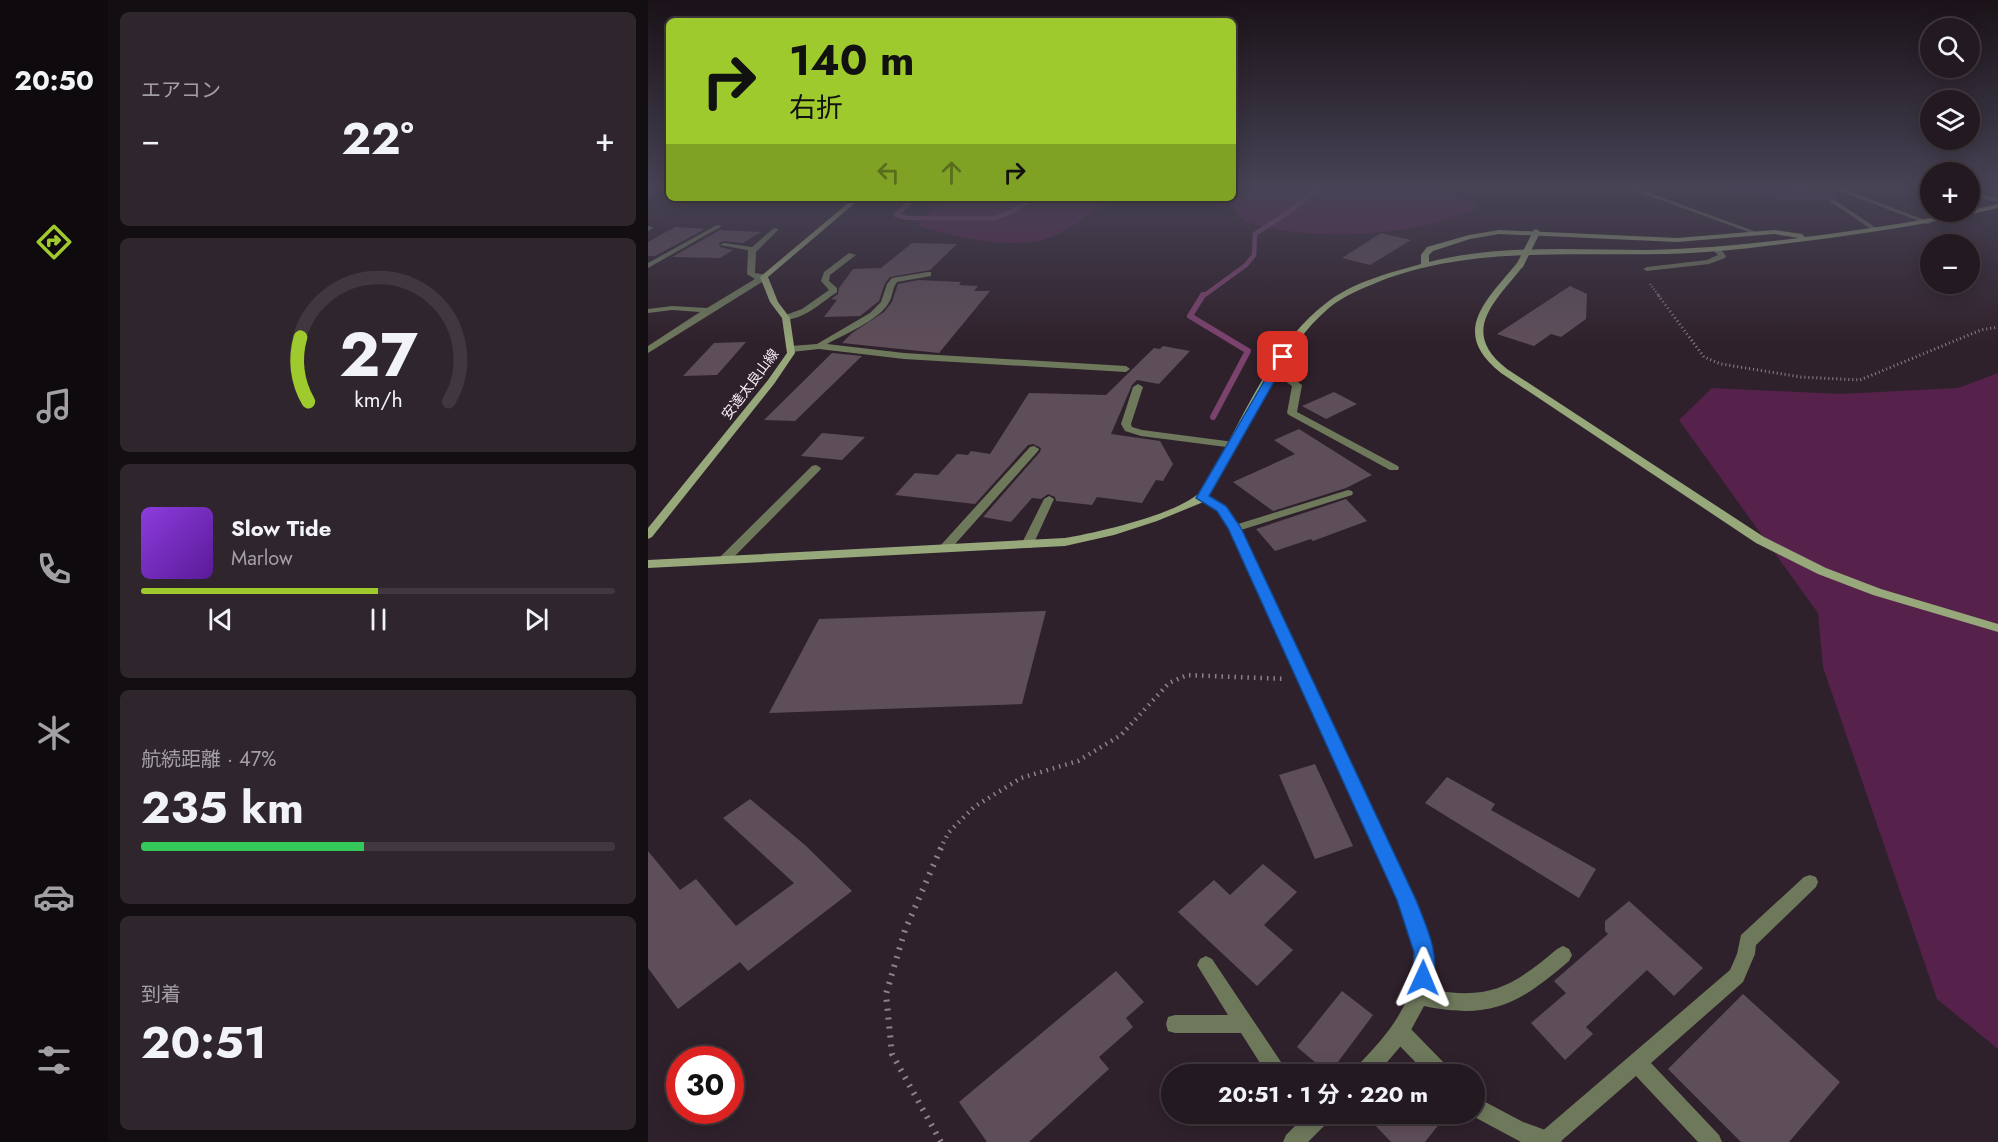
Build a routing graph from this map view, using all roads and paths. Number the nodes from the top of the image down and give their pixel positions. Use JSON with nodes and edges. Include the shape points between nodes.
{"nodes":[{"id":1,"x":697,"y":238,"type":"edge"},
{"id":2,"x":765,"y":238,"type":"edge"},
{"id":3,"x":810,"y":238,"type":"edge"},
{"id":4,"x":1463,"y":238,"type":"edge"},
{"id":5,"x":1533,"y":238,"type":"edge"},
{"id":6,"x":1643,"y":238,"type":"edge"},
{"id":7,"x":1700,"y":238,"type":"edge"},
{"id":8,"x":1814,"y":238,"type":"edge"},
{"id":9,"x":1809,"y":239,"type":"joint"},
{"id":10,"x":724,"y":246,"type":"dead end"},
{"id":11,"x":1716,"y":249,"type":"junction"},
{"id":12,"x":752,"y":250,"type":"junction"},
{"id":13,"x":852,"y":255,"type":"dead end"},
{"id":14,"x":862,"y":261,"type":"dead end"},
{"id":15,"x":842,"y":264,"type":"junction"},
{"id":16,"x":1425,"y":264,"type":"junction"},
{"id":17,"x":648,"y":266,"type":"edge"},
{"id":18,"x":1647,"y":269,"type":"joint"},
{"id":19,"x":928,"y":274,"type":"dead end"},
{"id":20,"x":764,"y":277,"type":"junction"},
{"id":21,"x":708,"y":310,"type":"junction"},
{"id":22,"x":648,"y":311,"type":"edge"},
{"id":23,"x":786,"y":318,"type":"junction"},
{"id":24,"x":1998,"y":327,"type":"edge"},
{"id":25,"x":819,"y":346,"type":"junction"},
{"id":26,"x":791,"y":349,"type":"junction"},
{"id":27,"x":648,"y":351,"type":"edge"},
{"id":28,"x":1126,"y":369,"type":"dead end"},
{"id":29,"x":1273,"y":372,"type":"junction"},
{"id":30,"x":1138,"y":387,"type":"dead end"},
{"id":31,"x":1234,"y":446,"type":"junction"},
{"id":32,"x":1034,"y":449,"type":"dead end"},
{"id":33,"x":816,"y":468,"type":"dead end"},
{"id":34,"x":1394,"y":468,"type":"dead end"},
{"id":35,"x":1348,"y":493,"type":"dead end"},
{"id":36,"x":1202,"y":498,"type":"junction"},
{"id":37,"x":1049,"y":499,"type":"dead end"},
{"id":38,"x":1235,"y":528,"type":"junction"},
{"id":39,"x":648,"y":535,"type":"edge"},
{"id":40,"x":1027,"y":545,"type":"junction"},
{"id":41,"x":944,"y":549,"type":"junction"},
{"id":42,"x":724,"y":560,"type":"junction"},
{"id":43,"x":648,"y":564,"type":"edge"},
{"id":44,"x":1998,"y":628,"type":"edge"},
{"id":45,"x":1304,"y":679,"type":"junction"},
{"id":46,"x":1810,"y":882,"type":"dead end"},
{"id":47,"x":1563,"y":955,"type":"dead end"},
{"id":48,"x":1206,"y":965,"type":"dead end"},
{"id":49,"x":1419,"y":996,"type":"junction"},
{"id":50,"x":1175,"y":1024,"type":"dead end"},
{"id":51,"x":1245,"y":1024,"type":"junction"},
{"id":52,"x":1400,"y":1032,"type":"junction"},
{"id":53,"x":1637,"y":1062,"type":"junction"},
{"id":54,"x":1272,"y":1064,"type":"edge"},
{"id":55,"x":1373,"y":1064,"type":"edge"},
{"id":56,"x":1431,"y":1064,"type":"edge"},
{"id":57,"x":1485,"y":1112,"type":"edge"},
{"id":58,"x":1308,"y":1124,"type":"edge"},
{"id":59,"x":1550,"y":1141,"type":"edge"},
{"id":60,"x":941,"y":1142,"type":"edge"},
{"id":61,"x":1293,"y":1142,"type":"edge"},
{"id":62,"x":1712,"y":1142,"type":"edge"}],
"edges":[{"from":1,"to":17,"type":"street"},
{"from":2,"to":12,"type":"street"},
{"from":3,"to":20,"type":"street"},
{"from":4,"to":16,"type":"street","via":[[1426,251]]},
{"from":5,"to":44,"type":"street","bridge":true,"via":[[1520,265],[1480,321],[1477,338],[1488,357],[1521,384],[1760,540],[1822,571],[1877,592]]},
{"from":6,"to":7,"type":"street"},
{"from":8,"to":9,"type":"street"},
{"from":9,"to":11,"type":"street"},
{"from":10,"to":12,"type":"street"},
{"from":11,"to":16,"type":"street","via":[[1528,251]]},
{"from":11,"to":18,"type":"street","via":[[1722,256],[1709,262]]},
{"from":12,"to":20,"type":"street","via":[[751,274]]},
{"from":13,"to":15,"type":"street"},
{"from":14,"to":15,"type":"street"},
{"from":15,"to":23,"type":"street","via":[[827,274],[825,281],[834,290],[806,311]]},
{"from":16,"to":29,"type":"street","via":[[1352,290],[1325,305]]},
{"from":18,"to":24,"type":"path","via":[[1643,275],[1704,357],[1757,371],[1860,380],[1981,330]]},
{"from":19,"to":25,"type":"street","via":[[895,280],[885,303],[873,315]]},
{"from":20,"to":21,"type":"street"},
{"from":20,"to":23,"type":"street","name":"安達太良山線","via":[[774,302]]},
{"from":21,"to":22,"type":"street"},
{"from":21,"to":27,"type":"street"},
{"from":23,"to":26,"type":"street","name":"安達太良山線"},
{"from":25,"to":26,"type":"street"},
{"from":25,"to":28,"type":"street","via":[[904,356]]},
{"from":26,"to":39,"type":"street","name":"安達太良山線","via":[[771,382]]},
{"from":29,"to":31,"type":"street"},
{"from":29,"to":34,"type":"street","via":[[1297,385],[1292,412]]},
{"from":30,"to":31,"type":"street","via":[[1126,424],[1128,429]]},
{"from":31,"to":36,"type":"street"},
{"from":32,"to":41,"type":"street"},
{"from":33,"to":42,"type":"street"},
{"from":35,"to":38,"type":"street"},
{"from":36,"to":38,"type":"street","via":[[1221,509]]},
{"from":36,"to":40,"type":"street","via":[[1120,531]]},
{"from":37,"to":40,"type":"street"},
{"from":38,"to":45,"type":"street"},
{"from":40,"to":41,"type":"street"},
{"from":41,"to":42,"type":"street"},
{"from":42,"to":43,"type":"street"},
{"from":45,"to":49,"type":"street","via":[[1421,937],[1424,952]]},
{"from":45,"to":60,"type":"path","via":[[1186,675],[1169,683],[1121,735],[1078,761],[1021,778],[975,807],[949,832],[905,930],[886,994],[892,1054]]},
{"from":46,"to":53,"type":"street","via":[[1747,941],[1737,976]]},
{"from":47,"to":49,"type":"street","via":[[1505,997],[1451,1004]]},
{"from":48,"to":51,"type":"street"},
{"from":49,"to":52,"type":"street"},
{"from":50,"to":51,"type":"street"},
{"from":51,"to":54,"type":"street"},
{"from":52,"to":55,"type":"street"},
{"from":52,"to":56,"type":"street"},
{"from":53,"to":59,"type":"street"},
{"from":53,"to":62,"type":"street"},
{"from":57,"to":59,"type":"street","via":[[1519,1131]]},
{"from":58,"to":61,"type":"street"}]}
